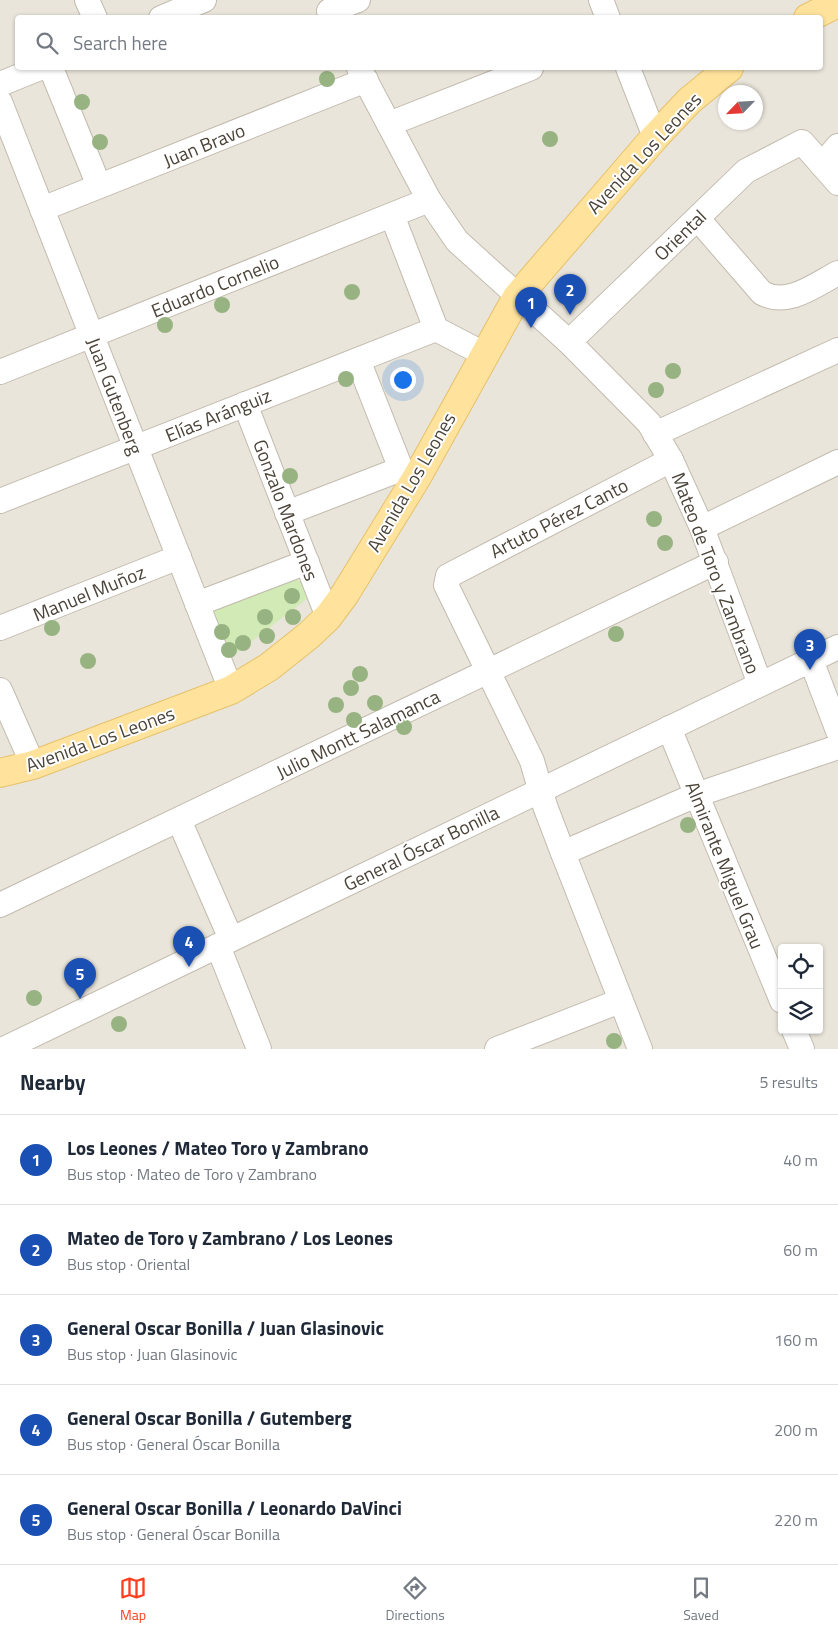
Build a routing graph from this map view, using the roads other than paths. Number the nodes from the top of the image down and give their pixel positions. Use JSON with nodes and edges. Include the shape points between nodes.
{"nodes":[{"id":1,"x":88,"y":0,"type":"edge"},
{"id":2,"x":204,"y":0,"type":"edge"},
{"id":3,"x":358,"y":0,"type":"edge"},
{"id":4,"x":601,"y":0,"type":"edge"},
{"id":5,"x":838,"y":3,"type":"edge"},
{"id":6,"x":328,"y":10,"type":"edge"},
{"id":7,"x":94,"y":15,"type":"edge"},
{"id":8,"x":168,"y":15,"type":"edge"},
{"id":9,"x":607,"y":15,"type":"edge"},
{"id":10,"x":814,"y":15,"type":"edge"},
{"id":11,"x":35,"y":70,"type":"edge"},
{"id":12,"x":52,"y":70,"type":"edge"},
{"id":13,"x":526,"y":70,"type":"edge"},
{"id":14,"x":629,"y":70,"type":"edge"},
{"id":15,"x":727,"y":70,"type":"edge"},
{"id":16,"x":362,"y":74,"type":"edge"},
{"id":17,"x":0,"y":84,"type":"edge"},
{"id":18,"x":0,"y":102,"type":"edge"},
{"id":19,"x":389,"y":124,"type":"junction"},
{"id":20,"x":655,"y":137,"type":"junction"},
{"id":21,"x":838,"y":146,"type":"edge"},
{"id":22,"x":822,"y":165,"type":"junction"},
{"id":23,"x":838,"y":183,"type":"edge"},
{"id":24,"x":99,"y":186,"type":"junction"},
{"id":25,"x":429,"y":200,"type":"junction"},
{"id":26,"x":42,"y":209,"type":"junction"},
{"id":27,"x":392,"y":215,"type":"junction"},
{"id":28,"x":698,"y":219,"type":"junction"},
{"id":29,"x":838,"y":273,"type":"edge"},
{"id":30,"x":517,"y":297,"type":"junction"},
{"id":31,"x":436,"y":329,"type":"junction"},
{"id":32,"x":92,"y":336,"type":"junction"},
{"id":33,"x":569,"y":342,"type":"junction"},
{"id":34,"x":838,"y":350,"type":"edge"},
{"id":35,"x":484,"y":354,"type":"junction"},
{"id":36,"x":358,"y":360,"type":"junction"},
{"id":37,"x":0,"y":372,"type":"edge"},
{"id":38,"x":244,"y":404,"type":"junction"},
{"id":39,"x":655,"y":434,"type":"junction"},
{"id":40,"x":135,"y":447,"type":"junction"},
{"id":41,"x":671,"y":460,"type":"junction"},
{"id":42,"x":838,"y":462,"type":"edge"},
{"id":43,"x":409,"y":473,"type":"junction"},
{"id":44,"x":0,"y":501,"type":"edge"},
{"id":45,"x":287,"y":513,"type":"junction"},
{"id":46,"x":702,"y":528,"type":"junction"},
{"id":47,"x":179,"y":557,"type":"junction"},
{"id":48,"x":307,"y":562,"type":"junction"},
{"id":49,"x":716,"y":562,"type":"junction"},
{"id":50,"x":197,"y":604,"type":"junction"},
{"id":51,"x":328,"y":617,"type":"junction"},
{"id":52,"x":0,"y":628,"type":"edge"},
{"id":53,"x":838,"y":647,"type":"edge"},
{"id":54,"x":811,"y":660,"type":"junction"},
{"id":55,"x":488,"y":672,"type":"junction"},
{"id":56,"x":760,"y":684,"type":"junction"},
{"id":57,"x":0,"y":690,"type":"edge"},
{"id":58,"x":230,"y":690,"type":"junction"},
{"id":59,"x":836,"y":721,"type":"edge"},
{"id":60,"x":669,"y":728,"type":"junction"},
{"id":61,"x":838,"y":747,"type":"edge"},
{"id":62,"x":33,"y":765,"type":"junction"},
{"id":63,"x":0,"y":773,"type":"edge"},
{"id":64,"x":540,"y":790,"type":"junction"},
{"id":65,"x":696,"y":795,"type":"junction"},
{"id":66,"x":179,"y":820,"type":"junction"},
{"id":67,"x":563,"y":852,"type":"junction"},
{"id":68,"x":0,"y":906,"type":"edge"},
{"id":69,"x":225,"y":943,"type":"junction"},
{"id":70,"x":778,"y":991,"type":"edge"},
{"id":71,"x":620,"y":1001,"type":"junction"},
{"id":72,"x":796,"y":1034,"type":"edge"},
{"id":73,"x":4,"y":1049,"type":"edge"},
{"id":74,"x":259,"y":1049,"type":"edge"},
{"id":75,"x":497,"y":1049,"type":"edge"},
{"id":76,"x":640,"y":1049,"type":"edge"},
{"id":77,"x":802,"y":1049,"type":"edge"}],
"edges":[{"from":1,"to":7,"type":"street"},
{"from":2,"to":8,"type":"street"},
{"from":3,"to":6,"type":"street"},
{"from":4,"to":9,"type":"street"},
{"from":5,"to":10,"type":"main road"},
{"from":11,"to":17,"type":"street"},
{"from":12,"to":24,"type":"street"},
{"from":13,"to":19,"type":"street"},
{"from":14,"to":20,"type":"street"},
{"from":15,"to":20,"type":"main road","name":"Avenida Los Leones","via":[[689,101]]},
{"from":16,"to":19,"type":"street","name":"Mateo de Toro y Zambrano"},
{"from":16,"to":24,"type":"street","name":"Juan Bravo"},
{"from":18,"to":26,"type":"street","name":"Juan Gutenberg"},
{"from":19,"to":25,"type":"street","name":"Mateo de Toro y Zambrano"},
{"from":20,"to":30,"type":"main road","name":"Avenida Los Leones"},
{"from":21,"to":22,"type":"street"},
{"from":22,"to":23,"type":"street"},
{"from":22,"to":28,"type":"street","name":"Oriental","via":[[802,142],[746,172]]},
{"from":24,"to":26,"type":"street","name":"Juan Bravo"},
{"from":25,"to":27,"type":"street","name":"Eduardo Cornelio"},
{"from":25,"to":30,"type":"street","name":"Mateo de Toro y Zambrano","via":[[457,241]]},
{"from":26,"to":32,"type":"street","name":"Juan Gutenberg"},
{"from":27,"to":31,"type":"street"},
{"from":27,"to":32,"type":"street","name":"Eduardo Cornelio"},
{"from":28,"to":29,"type":"street","via":[[769,297],[786,299]]},
{"from":28,"to":33,"type":"street","name":"Oriental"},
{"from":30,"to":33,"type":"street","name":"Mateo de Toro y Zambrano"},
{"from":30,"to":35,"type":"main road","name":"Avenida Los Leones"},
{"from":31,"to":35,"type":"street"},
{"from":31,"to":36,"type":"street","name":"Elías Aránguiz"},
{"from":32,"to":37,"type":"street","name":"Eduardo Cornelio"},
{"from":32,"to":40,"type":"street","name":"Juan Gutenberg"},
{"from":33,"to":39,"type":"street","name":"Mateo de Toro y Zambrano","via":[[637,408]]},
{"from":34,"to":39,"type":"street"},
{"from":35,"to":43,"type":"main road","name":"Avenida Los Leones"},
{"from":36,"to":38,"type":"street","name":"Elías Aránguiz"},
{"from":36,"to":43,"type":"street"},
{"from":38,"to":40,"type":"street","name":"Elías Aránguiz"},
{"from":38,"to":45,"type":"street","name":"Gonzalo Mardones"},
{"from":39,"to":41,"type":"street","name":"Mateo de Toro y Zambrano"},
{"from":40,"to":44,"type":"street","name":"Elías Aránguiz"},
{"from":40,"to":47,"type":"street","name":"Juan Gutenberg"},
{"from":41,"to":46,"type":"street","name":"Mateo de Toro y Zambrano"},
{"from":41,"to":55,"type":"street","name":"Artuto Pérez Canto","via":[[448,576],[446,585]]},
{"from":42,"to":46,"type":"street"},
{"from":43,"to":45,"type":"street"},
{"from":43,"to":51,"type":"main road","name":"Avenida Los Leones","via":[[345,594]]},
{"from":45,"to":48,"type":"street","name":"Gonzalo Mardones"},
{"from":46,"to":49,"type":"street","name":"Mateo de Toro y Zambrano"},
{"from":47,"to":50,"type":"street","name":"Juan Gutenberg"},
{"from":47,"to":52,"type":"street","name":"Manuel Muñoz"},
{"from":48,"to":50,"type":"street"},
{"from":48,"to":51,"type":"street","name":"Gonzalo Mardones"},
{"from":49,"to":55,"type":"street","name":"Julio Montt Salamanca"},
{"from":49,"to":56,"type":"street","name":"Mateo de Toro y Zambrano"},
{"from":50,"to":58,"type":"street","name":"Juan Gutenberg"},
{"from":51,"to":58,"type":"main road","name":"Avenida Los Leones","via":[[288,654]]},
{"from":53,"to":54,"type":"street","name":"General Óscar Bonilla"},
{"from":54,"to":56,"type":"street","name":"General Óscar Bonilla"},
{"from":54,"to":59,"type":"street"},
{"from":55,"to":64,"type":"street","via":[[532,761]]},
{"from":55,"to":66,"type":"street","name":"Julio Montt Salamanca"},
{"from":56,"to":60,"type":"street","name":"General Óscar Bonilla"},
{"from":57,"to":62,"type":"street"},
{"from":58,"to":62,"type":"main road","name":"Avenida Los Leones"},
{"from":60,"to":64,"type":"street","name":"General Óscar Bonilla"},
{"from":60,"to":65,"type":"street","name":"Almirante Miguel Grau"},
{"from":61,"to":65,"type":"street"},
{"from":62,"to":63,"type":"main road","name":"Avenida Los Leones"},
{"from":64,"to":67,"type":"street"},
{"from":64,"to":69,"type":"street","name":"General Óscar Bonilla"},
{"from":65,"to":67,"type":"street"},
{"from":65,"to":70,"type":"street","name":"Almirante Miguel Grau"},
{"from":66,"to":68,"type":"street","name":"Julio Montt Salamanca"},
{"from":66,"to":69,"type":"street"},
{"from":67,"to":71,"type":"street"},
{"from":69,"to":73,"type":"street","name":"General Óscar Bonilla"},
{"from":69,"to":74,"type":"street"},
{"from":71,"to":75,"type":"street"},
{"from":71,"to":76,"type":"street"},
{"from":72,"to":77,"type":"street"}]}
